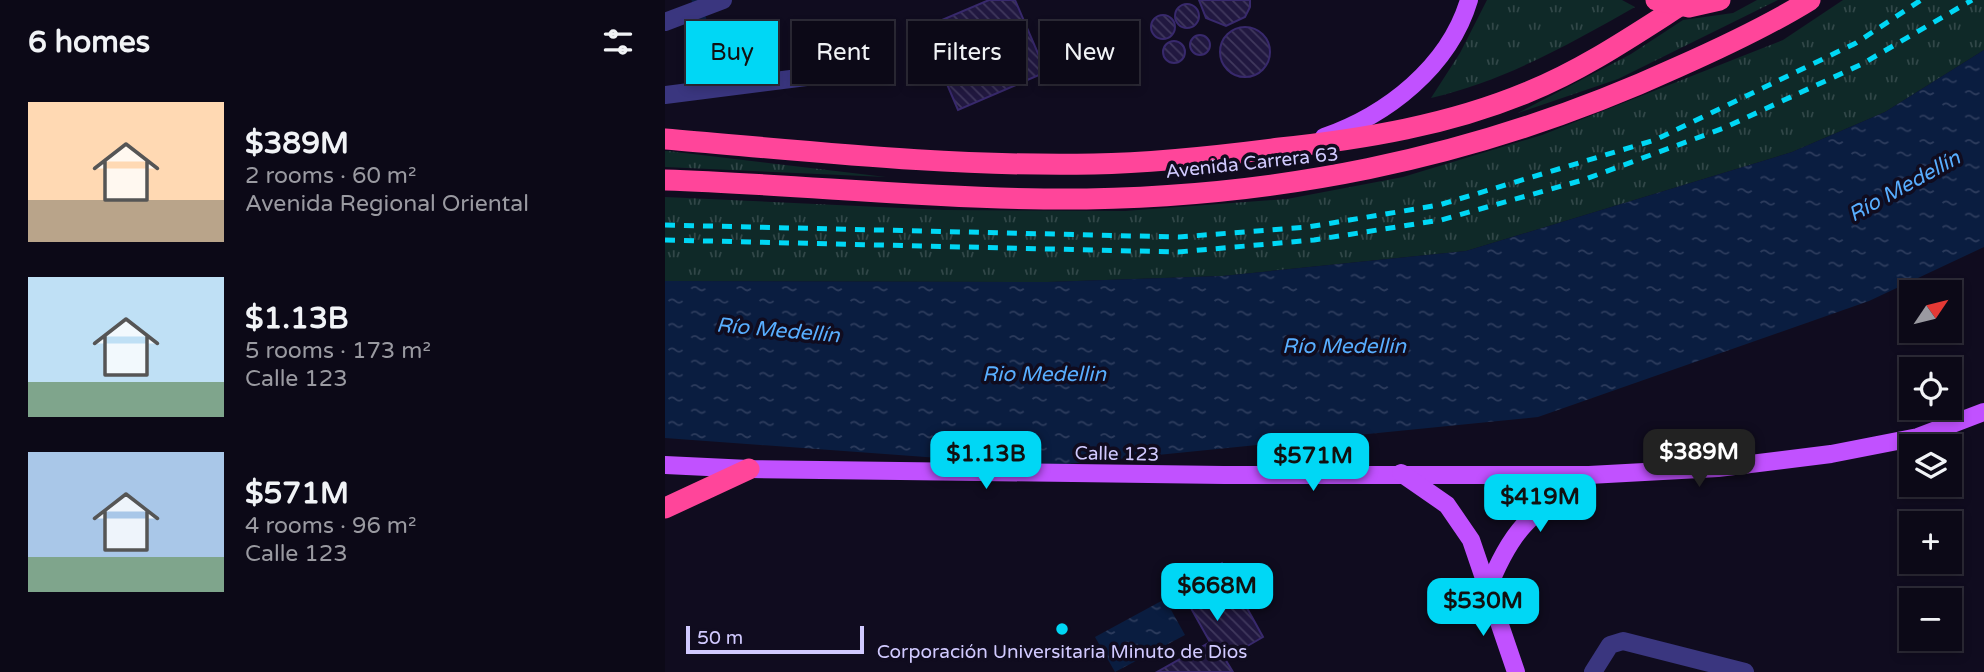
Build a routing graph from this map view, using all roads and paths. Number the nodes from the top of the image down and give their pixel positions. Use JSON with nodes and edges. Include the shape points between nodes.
{"nodes":[{"id":1,"x":723,"y":0,"type":"edge"},
{"id":2,"x":1469,"y":0,"type":"edge"},
{"id":3,"x":1656,"y":0,"type":"edge"},
{"id":4,"x":1689,"y":0,"type":"edge"},
{"id":5,"x":1720,"y":0,"type":"edge"},
{"id":6,"x":1810,"y":0,"type":"edge"},
{"id":7,"x":669,"y":21,"type":"edge"},
{"id":8,"x":792,"y":79,"type":"edge"},
{"id":9,"x":665,"y":95,"type":"edge"},
{"id":10,"x":665,"y":139,"type":"edge"},
{"id":11,"x":1294,"y":147,"type":"junction"},
{"id":12,"x":665,"y":180,"type":"edge"},
{"id":13,"x":1984,"y":412,"type":"edge"},
{"id":14,"x":665,"y":465,"type":"edge"},
{"id":15,"x":749,"y":469,"type":"junction"},
{"id":16,"x":1401,"y":473,"type":"junction"},
{"id":17,"x":1589,"y":475,"type":"junction"},
{"id":18,"x":665,"y":508,"type":"edge"},
{"id":19,"x":1487,"y":591,"type":"junction"},
{"id":20,"x":1516,"y":672,"type":"edge"},
{"id":21,"x":1593,"y":672,"type":"edge"},
{"id":22,"x":1745,"y":672,"type":"edge"}],
"edges":[{"from":1,"to":7,"type":"street"},
{"from":2,"to":11,"type":"main road","via":[[1438,57],[1383,111],[1356,126]]},
{"from":3,"to":5,"type":"highway","bridge":true,"via":[[1689,7]]},
{"from":4,"to":11,"type":"highway","name":"Avenida Carrera 63","via":[[1582,66],[1527,93],[1426,124]]},
{"from":6,"to":12,"type":"highway","name":"Avenida Carrera 63","via":[[1734,41],[1584,109],[1506,136],[1332,178],[1228,191],[1044,199]]},
{"from":8,"to":9,"type":"street"},
{"from":10,"to":11,"type":"highway","name":"Avenida Carrera 63","via":[[847,156],[1053,163],[1162,160]]},
{"from":13,"to":17,"type":"main road","name":"Calle 123","via":[[1919,436],[1831,454],[1718,468]]},
{"from":14,"to":15,"type":"main road","name":"Calle 123"},
{"from":15,"to":16,"type":"main road","name":"Calle 123"},
{"from":15,"to":18,"type":"highway"},
{"from":16,"to":17,"type":"main road","name":"Calle 123"},
{"from":16,"to":19,"type":"main road","via":[[1447,505],[1471,540]]},
{"from":17,"to":19,"type":"main road","via":[[1528,517],[1502,554]]},
{"from":19,"to":20,"type":"main road"},
{"from":21,"to":22,"type":"street","via":[[1610,645],[1623,641]]}]}
